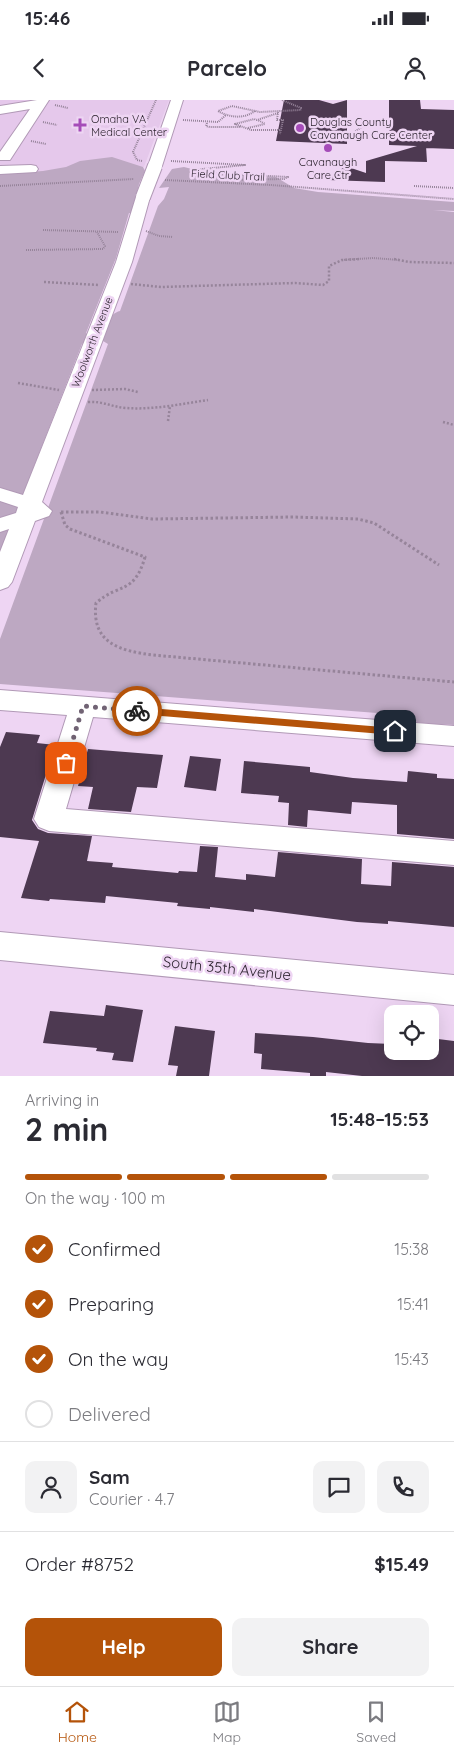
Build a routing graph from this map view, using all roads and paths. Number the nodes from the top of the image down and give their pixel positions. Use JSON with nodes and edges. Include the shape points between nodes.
{"nodes":[{"id":1,"x":156,"y":100,"type":"edge"},
{"id":2,"x":177,"y":100,"type":"edge"},
{"id":3,"x":282,"y":100,"type":"edge"},
{"id":4,"x":42,"y":102,"type":"edge"},
{"id":5,"x":0,"y":110,"type":"edge"},
{"id":6,"x":255,"y":111,"type":"junction"},
{"id":7,"x":278,"y":112,"type":"junction"},
{"id":8,"x":226,"y":115,"type":"junction"},
{"id":9,"x":182,"y":120,"type":"dead end"},
{"id":10,"x":257,"y":120,"type":"junction"},
{"id":11,"x":208,"y":122,"type":"junction"},
{"id":12,"x":218,"y":122,"type":"junction"},
{"id":13,"x":221,"y":126,"type":"junction"},
{"id":14,"x":364,"y":126,"type":"dead end"},
{"id":15,"x":241,"y":127,"type":"junction"},
{"id":16,"x":6,"y":129,"type":"dead end"},
{"id":17,"x":246,"y":129,"type":"junction"},
{"id":18,"x":23,"y":130,"type":"junction"},
{"id":19,"x":280,"y":130,"type":"junction"},
{"id":20,"x":280,"y":134,"type":"dead end"},
{"id":21,"x":347,"y":137,"type":"dead end"},
{"id":22,"x":182,"y":158,"type":"dead end"},
{"id":23,"x":176,"y":161,"type":"junction"},
{"id":24,"x":1,"y":162,"type":"edge"},
{"id":25,"x":157,"y":167,"type":"junction"},
{"id":26,"x":31,"y":169,"type":"dead end"},
{"id":27,"x":216,"y":182,"type":"junction"},
{"id":28,"x":0,"y":186,"type":"edge"},
{"id":29,"x":414,"y":186,"type":"dead end"},
{"id":30,"x":141,"y":188,"type":"junction"},
{"id":31,"x":454,"y":188,"type":"edge"},
{"id":32,"x":454,"y":200,"type":"edge"},
{"id":33,"x":44,"y":230,"type":"dead end"},
{"id":34,"x":139,"y":231,"type":"junction"},
{"id":35,"x":97,"y":232,"type":"junction"},
{"id":36,"x":173,"y":237,"type":"dead end"},
{"id":37,"x":26,"y":250,"type":"dead end"},
{"id":38,"x":454,"y":264,"type":"edge"},
{"id":39,"x":44,"y":282,"type":"dead end"},
{"id":40,"x":120,"y":284,"type":"junction"},
{"id":41,"x":208,"y":400,"type":"dead end"},
{"id":42,"x":82,"y":402,"type":"dead end"},
{"id":43,"x":170,"y":406,"type":"junction"},
{"id":44,"x":168,"y":421,"type":"dead end"},
{"id":45,"x":443,"y":422,"type":"dead end"},
{"id":46,"x":454,"y":425,"type":"edge"},
{"id":47,"x":0,"y":494,"type":"edge"},
{"id":48,"x":39,"y":511,"type":"junction"},
{"id":49,"x":0,"y":525,"type":"edge"},
{"id":50,"x":439,"y":565,"type":"dead end"},
{"id":51,"x":0,"y":582,"type":"edge"},
{"id":52,"x":454,"y":682,"type":"edge"},
{"id":53,"x":0,"y":700,"type":"edge"},
{"id":54,"x":83,"y":706,"type":"junction"},
{"id":55,"x":454,"y":736,"type":"edge"},
{"id":56,"x":454,"y":853,"type":"edge"},
{"id":57,"x":0,"y":946,"type":"edge"},
{"id":58,"x":454,"y":990,"type":"edge"}],
"edges":[{"from":1,"to":25,"type":"path","via":[[133,152],[137,160]]},
{"from":2,"to":25,"type":"street","name":"Woolworth Avenue"},
{"from":3,"to":7,"type":"path","via":[[301,108],[300,111]]},
{"from":4,"to":5,"type":"street"},
{"from":4,"to":18,"type":"street"},
{"from":6,"to":7,"type":"path"},
{"from":6,"to":8,"type":"path","via":[[246,116]]},
{"from":6,"to":8,"type":"path","via":[[236,106],[219,110]]},
{"from":7,"to":10,"type":"path"},
{"from":7,"to":19,"type":"path","via":[[277,120],[282,120]]},
{"from":8,"to":12,"type":"path"},
{"from":9,"to":11,"type":"path"},
{"from":10,"to":15,"type":"path","via":[[235,124]]},
{"from":10,"to":17,"type":"path","via":[[265,124]]},
{"from":11,"to":12,"type":"path"},
{"from":11,"to":13,"type":"path","via":[[206,125],[210,127]]},
{"from":12,"to":13,"type":"path"},
{"from":13,"to":15,"type":"path"},
{"from":14,"to":21,"type":"path"},
{"from":15,"to":17,"type":"path"},
{"from":16,"to":18,"type":"street"},
{"from":17,"to":19,"type":"path"},
{"from":18,"to":24,"type":"street"},
{"from":19,"to":20,"type":"path"},
{"from":22,"to":23,"type":"path"},
{"from":23,"to":25,"type":"path"},
{"from":23,"to":27,"type":"path","via":[[245,165],[190,172],[288,177]]},
{"from":24,"to":26,"type":"street"},
{"from":25,"to":27,"type":"path","name":"Field Club Trail"},
{"from":25,"to":30,"type":"street","name":"Woolworth Avenue","bridge":true},
{"from":27,"to":32,"type":"path","name":"Field Club Trail"},
{"from":28,"to":30,"type":"path"},
{"from":29,"to":31,"type":"path"},
{"from":30,"to":34,"type":"street","name":"Woolworth Avenue"},
{"from":33,"to":35,"type":"path"},
{"from":34,"to":35,"type":"path"},
{"from":34,"to":36,"type":"path"},
{"from":34,"to":40,"type":"street","name":"Woolworth Avenue"},
{"from":35,"to":37,"type":"path","via":[[105,246],[103,249]]},
{"from":38,"to":40,"type":"path","via":[[383,258],[349,259],[330,266],[329,281],[323,284],[162,287]]},
{"from":39,"to":40,"type":"path"},
{"from":40,"to":48,"type":"street","name":"Woolworth Avenue"},
{"from":41,"to":43,"type":"path"},
{"from":42,"to":43,"type":"path","via":[[96,400],[125,408]]},
{"from":43,"to":44,"type":"path"},
{"from":45,"to":46,"type":"path"},
{"from":47,"to":48,"type":"street"},
{"from":48,"to":49,"type":"street"},
{"from":48,"to":50,"type":"path","via":[[106,512],[152,519],[358,519],[374,523]]},
{"from":48,"to":51,"type":"street","name":"Woolworth Avenue"},
{"from":48,"to":52,"type":"path","via":[[70,529],[145,557],[138,577],[131,584],[96,602],[94,622],[101,634],[120,648],[153,656]]},
{"from":53,"to":54,"type":"street"},
{"from":54,"to":55,"type":"street"},
{"from":54,"to":56,"type":"street","via":[[49,819]]},
{"from":57,"to":58,"type":"street","name":"South 35th Avenue"}]}
